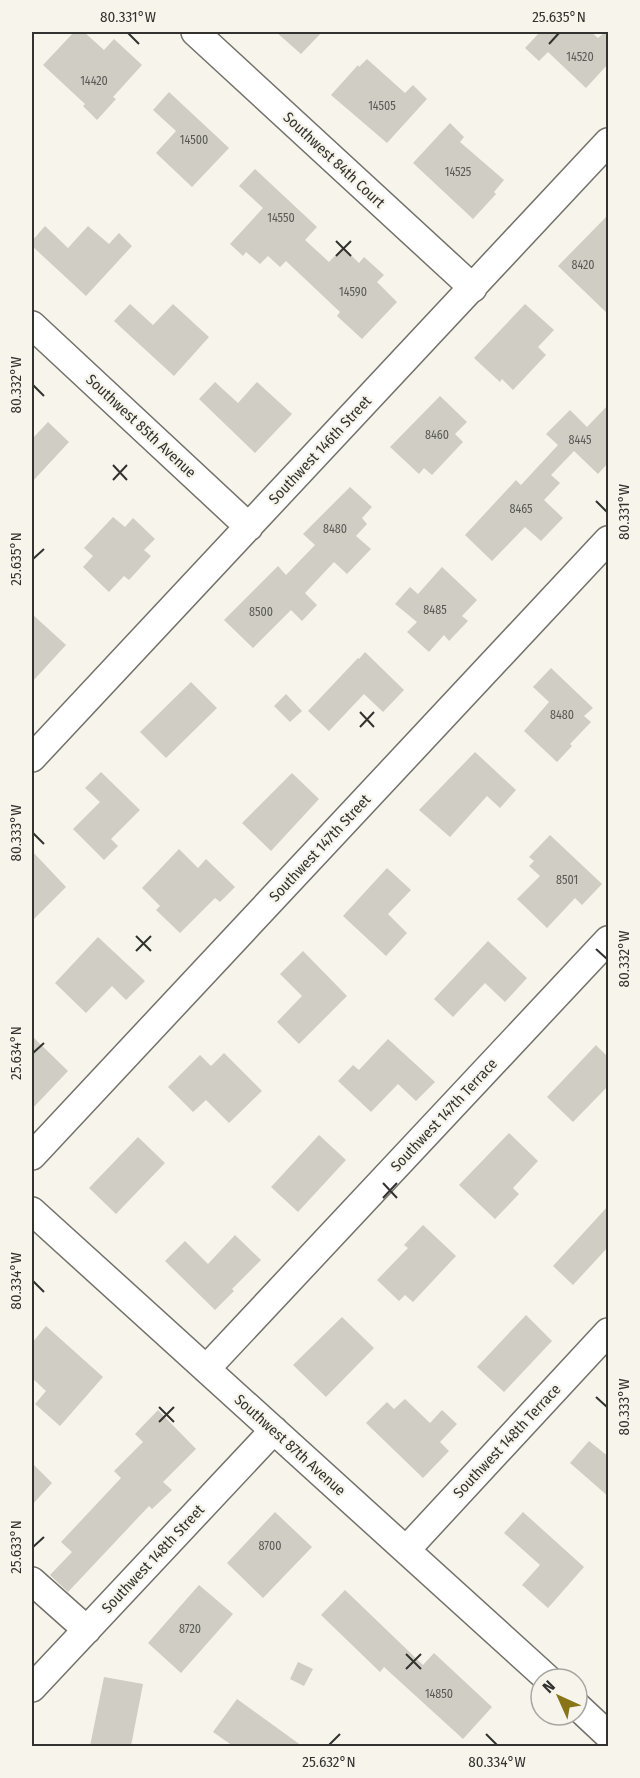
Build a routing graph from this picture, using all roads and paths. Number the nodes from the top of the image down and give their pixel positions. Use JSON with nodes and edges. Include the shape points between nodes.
{"nodes":[{"id":1,"x":195,"y":32,"type":"edge"},
{"id":2,"x":608,"y":143,"type":"edge"},
{"id":3,"x":473,"y":288,"type":"junction"},
{"id":4,"x":37,"y":340,"type":"edge"},
{"id":5,"x":249,"y":527,"type":"junction"},
{"id":6,"x":609,"y":540,"type":"edge"},
{"id":7,"x":32,"y":758,"type":"edge"},
{"id":8,"x":609,"y":940,"type":"edge"},
{"id":9,"x":32,"y":1156,"type":"edge"},
{"id":10,"x":32,"y":1211,"type":"edge"},
{"id":11,"x":605,"y":1341,"type":"edge"},
{"id":12,"x":206,"y":1369,"type":"junction"},
{"id":13,"x":274,"y":1430,"type":"junction"},
{"id":14,"x":406,"y":1550,"type":"junction"},
{"id":15,"x":32,"y":1581,"type":"edge"},
{"id":16,"x":87,"y":1630,"type":"junction"},
{"id":17,"x":535,"y":1667,"type":"edge"},
{"id":18,"x":32,"y":1688,"type":"edge"},
{"id":19,"x":589,"y":1716,"type":"edge"},
{"id":20,"x":609,"y":1734,"type":"edge"}],
"edges":[{"from":1,"to":3,"type":"street","name":"Southwest 84th Court"},
{"from":2,"to":3,"type":"street","name":"Southwest 146th Street"},
{"from":3,"to":5,"type":"street","name":"Southwest 146th Street"},
{"from":4,"to":5,"type":"street","name":"Southwest 85th Avenue"},
{"from":5,"to":7,"type":"street","name":"Southwest 146th Street"},
{"from":6,"to":9,"type":"street","name":"Southwest 147th Street"},
{"from":8,"to":12,"type":"street","name":"Southwest 147th Terrace"},
{"from":10,"to":12,"type":"street","name":"Southwest 87th Avenue"},
{"from":11,"to":14,"type":"street","name":"Southwest 148th Terrace"},
{"from":12,"to":13,"type":"street","name":"Southwest 87th Avenue"},
{"from":13,"to":14,"type":"street","name":"Southwest 87th Avenue"},
{"from":13,"to":16,"type":"street","name":"Southwest 148th Street"},
{"from":14,"to":17,"type":"street","name":"Southwest 87th Avenue"},
{"from":15,"to":16,"type":"street"},
{"from":16,"to":18,"type":"street","name":"Southwest 148th Street"},
{"from":19,"to":20,"type":"street"}]}
